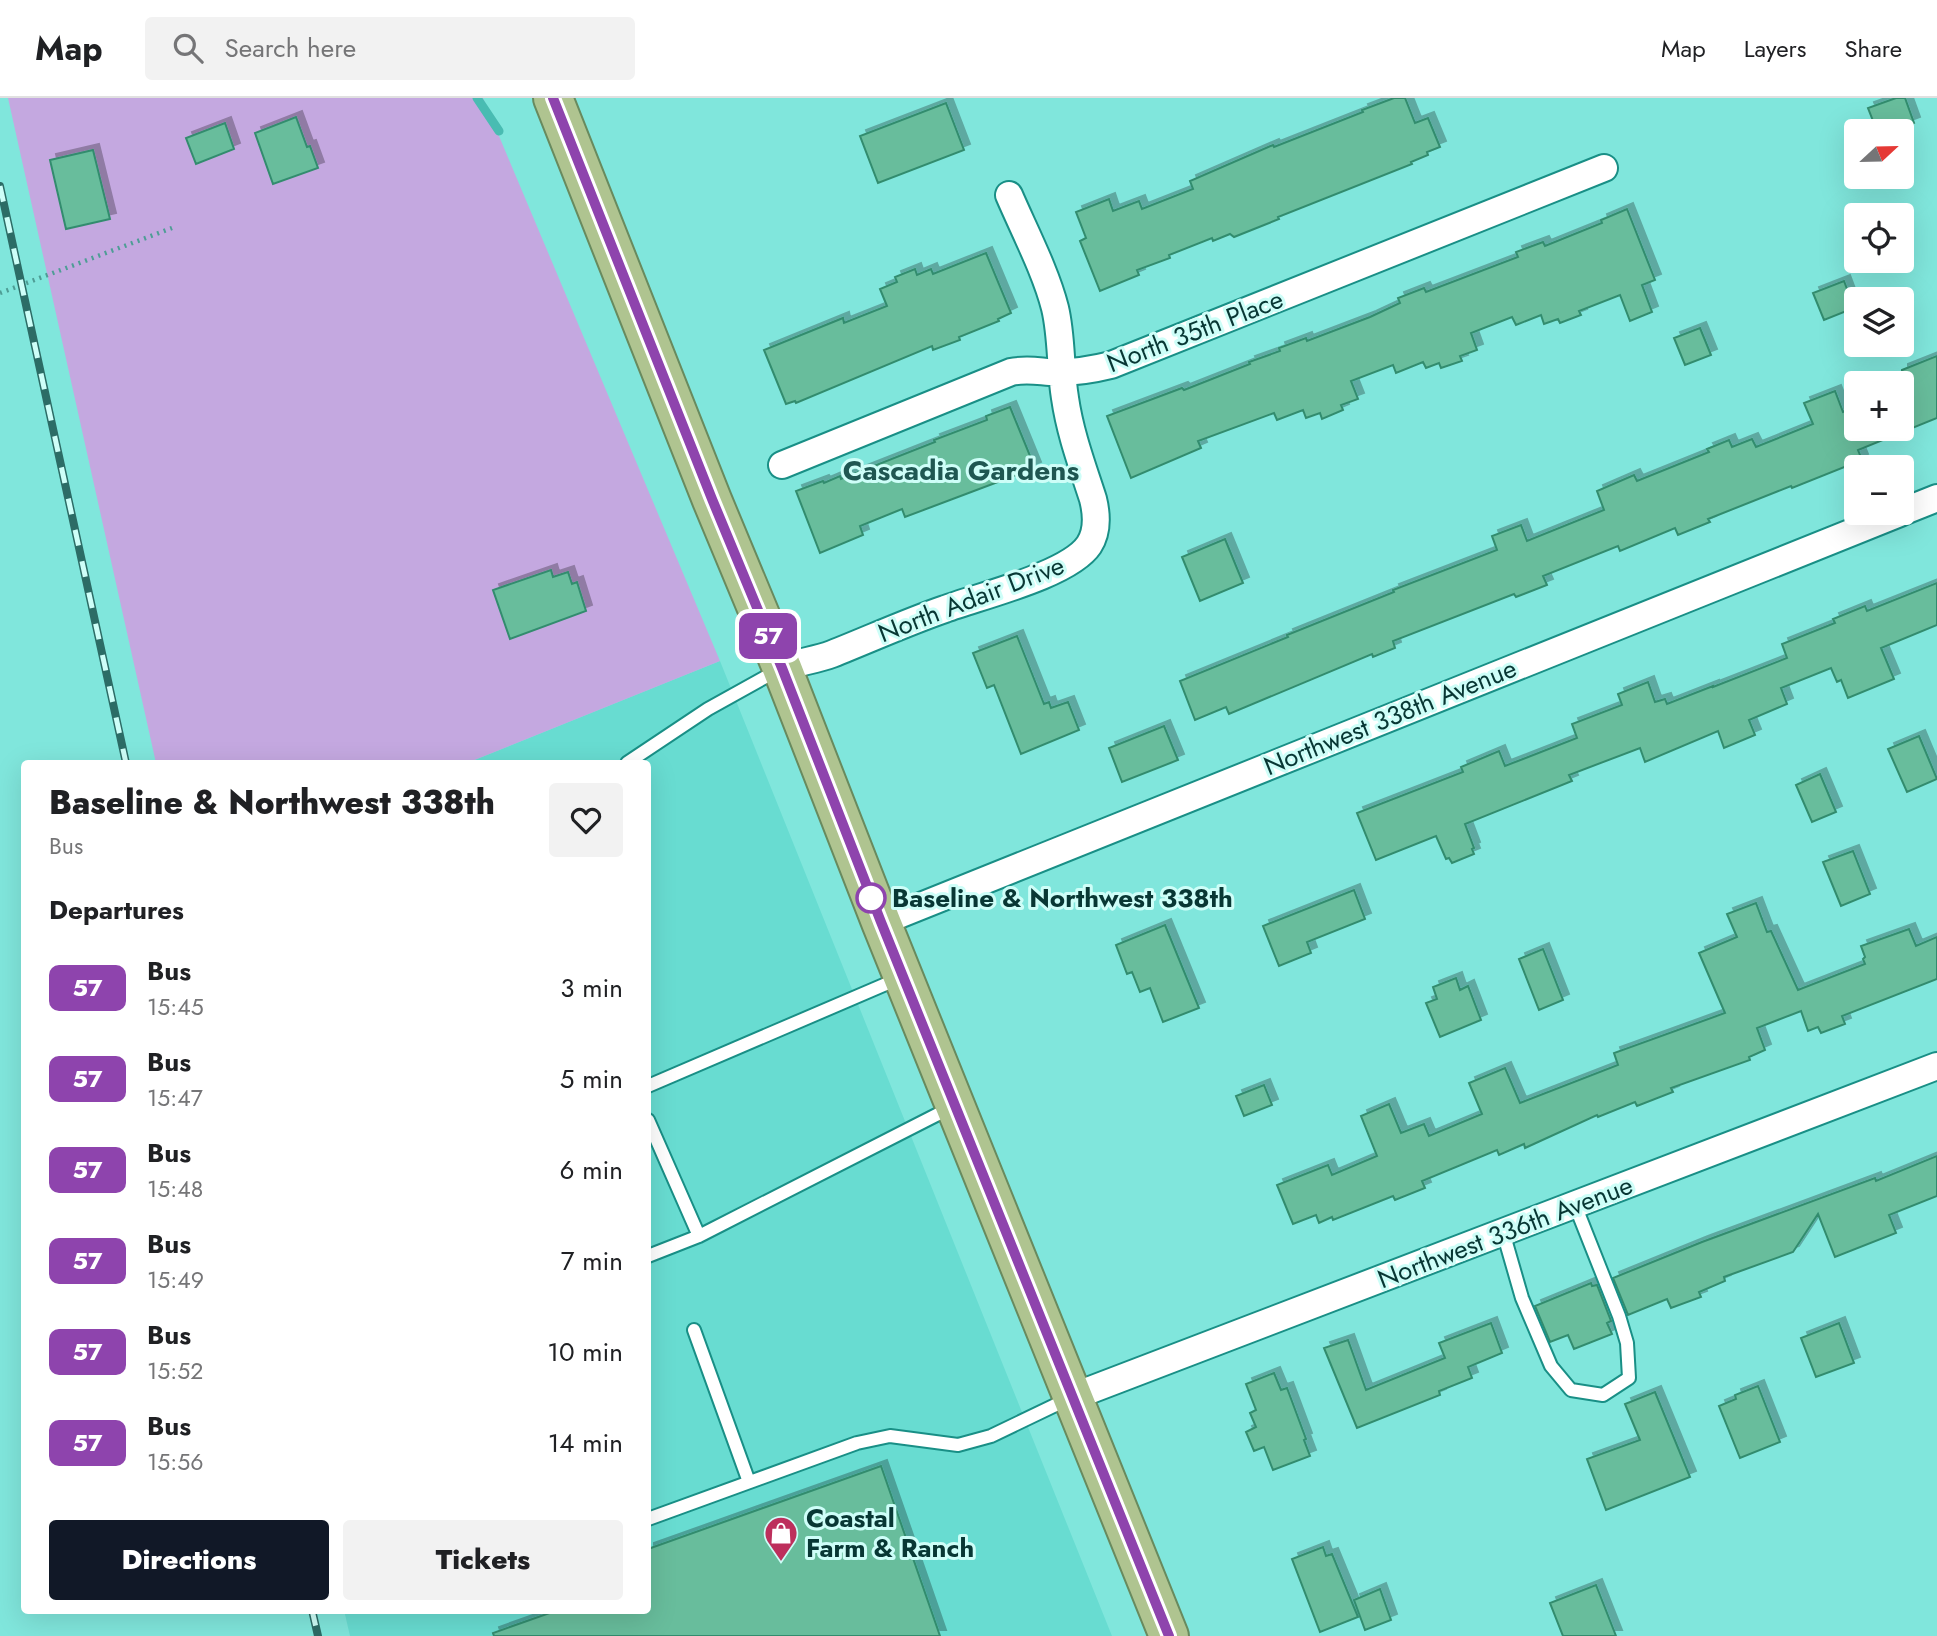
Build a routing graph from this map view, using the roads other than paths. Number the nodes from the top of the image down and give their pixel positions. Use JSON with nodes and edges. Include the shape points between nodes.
{"nodes":[{"id":1,"x":552,"y":98,"type":"edge"},
{"id":2,"x":1604,"y":168,"type":"dead end"},
{"id":3,"x":1009,"y":195,"type":"dead end"},
{"id":4,"x":1061,"y":371,"type":"junction"},
{"id":5,"x":782,"y":465,"type":"dead end"},
{"id":6,"x":1937,"y":498,"type":"edge"},
{"id":7,"x":1914,"y":507,"type":"edge"},
{"id":8,"x":1869,"y":525,"type":"edge"},
{"id":9,"x":782,"y":668,"type":"junction"},
{"id":10,"x":632,"y":760,"type":"edge"},
{"id":11,"x":881,"y":922,"type":"junction"},
{"id":12,"x":904,"y":976,"type":"junction"},
{"id":13,"x":1937,"y":1066,"type":"edge"},
{"id":14,"x":651,"y":1085,"type":"edge"},
{"id":15,"x":956,"y":1105,"type":"junction"},
{"id":16,"x":651,"y":1127,"type":"edge"},
{"id":17,"x":1575,"y":1205,"type":"junction"},
{"id":18,"x":1503,"y":1232,"type":"junction"},
{"id":19,"x":699,"y":1236,"type":"junction"},
{"id":20,"x":651,"y":1255,"type":"edge"},
{"id":21,"x":694,"y":1330,"type":"dead end"},
{"id":22,"x":1072,"y":1397,"type":"junction"},
{"id":23,"x":749,"y":1482,"type":"junction"},
{"id":24,"x":651,"y":1518,"type":"edge"},
{"id":25,"x":1169,"y":1636,"type":"edge"}],
"edges":[{"from":1,"to":9,"type":"highway"},
{"from":2,"to":4,"type":"street","name":"North 35th Place","via":[[1111,365]]},
{"from":3,"to":4,"type":"street","name":"North Adair Drive","via":[[1055,307]]},
{"from":4,"to":5,"type":"street","name":"North 35th Place","via":[[1011,372]]},
{"from":4,"to":9,"type":"street","name":"North Adair Drive","via":[[1074,447],[1096,510],[1094,534],[1077,558],[1018,585]]},
{"from":6,"to":7,"type":"street","name":"Northwest 338th Avenue"},
{"from":8,"to":11,"type":"street","name":"Northwest 338th Avenue"},
{"from":9,"to":10,"type":"lane","via":[[708,709]]},
{"from":9,"to":11,"type":"highway"},
{"from":11,"to":12,"type":"highway"},
{"from":12,"to":14,"type":"lane"},
{"from":12,"to":15,"type":"highway"},
{"from":13,"to":17,"type":"street","name":"Northwest 336th Avenue"},
{"from":15,"to":19,"type":"lane"},
{"from":15,"to":22,"type":"highway"},
{"from":16,"to":19,"type":"lane"},
{"from":17,"to":18,"type":"street","name":"Northwest 336th Avenue"},
{"from":17,"to":18,"type":"lane","via":[[1628,1343],[1629,1378],[1603,1395],[1571,1390],[1551,1366],[1522,1298]]},
{"from":18,"to":22,"type":"street","name":"Northwest 336th Avenue"},
{"from":19,"to":20,"type":"lane"},
{"from":21,"to":23,"type":"lane"},
{"from":22,"to":23,"type":"lane","via":[[991,1436],[958,1445],[890,1436],[857,1443]]},
{"from":22,"to":25,"type":"highway"},
{"from":23,"to":24,"type":"lane"}]}
